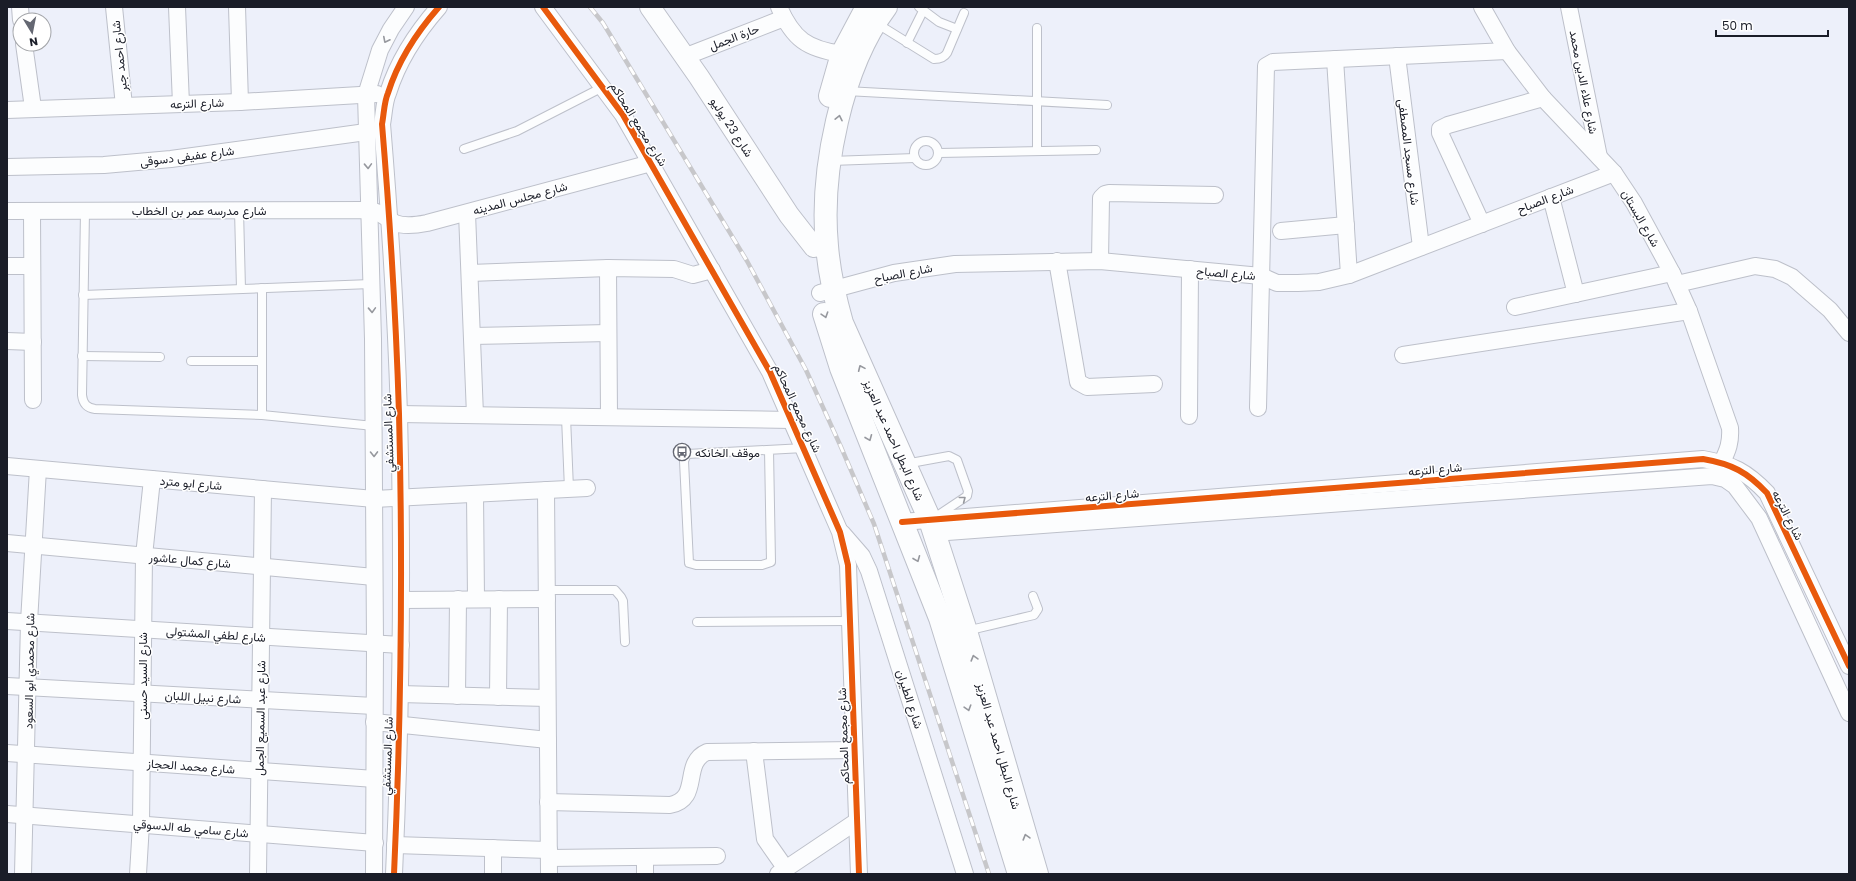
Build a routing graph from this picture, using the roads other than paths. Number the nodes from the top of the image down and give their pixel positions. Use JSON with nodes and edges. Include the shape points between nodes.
{"nodes":[{"id":1,"x":114,"y":7,"type":"edge"},
{"id":2,"x":177,"y":7,"type":"edge"},
{"id":3,"x":237,"y":7,"type":"edge"},
{"id":4,"x":406,"y":7,"type":"edge"},
{"id":5,"x":439,"y":7,"type":"edge"},
{"id":6,"x":543,"y":7,"type":"edge"},
{"id":7,"x":650,"y":7,"type":"edge"},
{"id":8,"x":1482,"y":7,"type":"edge"},
{"id":9,"x":1569,"y":7,"type":"edge"},
{"id":10,"x":921,"y":9,"type":"edge"},
{"id":11,"x":782,"y":12,"type":"edge"},
{"id":12,"x":876,"y":12,"type":"edge"},
{"id":13,"x":964,"y":13,"type":"dead end"},
{"id":14,"x":1037,"y":28,"type":"dead end"},
{"id":15,"x":957,"y":29,"type":"junction"},
{"id":16,"x":907,"y":43,"type":"junction"},
{"id":17,"x":1506,"y":51,"type":"junction"},
{"id":18,"x":25,"y":52,"type":"edge"},
{"id":19,"x":842,"y":54,"type":"junction"},
{"id":20,"x":1397,"y":56,"type":"junction"},
{"id":21,"x":684,"y":57,"type":"junction"},
{"id":22,"x":1335,"y":59,"type":"junction"},
{"id":23,"x":603,"y":87,"type":"junction"},
{"id":24,"x":845,"y":91,"type":"junction"},
{"id":25,"x":387,"y":94,"type":"junction"},
{"id":26,"x":366,"y":95,"type":"junction"},
{"id":27,"x":1542,"y":98,"type":"junction"},
{"id":28,"x":240,"y":102,"type":"junction"},
{"id":29,"x":1037,"y":102,"type":"junction"},
{"id":30,"x":181,"y":104,"type":"junction"},
{"id":31,"x":1107,"y":105,"type":"dead end"},
{"id":32,"x":124,"y":106,"type":"junction"},
{"id":33,"x":32,"y":108,"type":"junction"},
{"id":34,"x":7,"y":110,"type":"edge"},
{"id":35,"x":366,"y":132,"type":"junction"},
{"id":36,"x":464,"y":149,"type":"dead end"},
{"id":37,"x":1096,"y":150,"type":"dead end"},
{"id":38,"x":1038,"y":151,"type":"junction"},
{"id":39,"x":939,"y":153,"type":"junction"},
{"id":40,"x":1599,"y":156,"type":"junction"},
{"id":41,"x":915,"y":158,"type":"junction"},
{"id":42,"x":830,"y":161,"type":"junction"},
{"id":43,"x":651,"y":164,"type":"junction"},
{"id":44,"x":7,"y":167,"type":"edge"},
{"id":45,"x":1614,"y":173,"type":"junction"},
{"id":46,"x":1215,"y":195,"type":"dead end"},
{"id":47,"x":1551,"y":197,"type":"junction"},
{"id":48,"x":239,"y":210,"type":"junction"},
{"id":49,"x":370,"y":210,"type":"junction"},
{"id":50,"x":7,"y":211,"type":"edge"},
{"id":51,"x":32,"y":211,"type":"junction"},
{"id":52,"x":85,"y":211,"type":"junction"},
{"id":53,"x":466,"y":213,"type":"junction"},
{"id":54,"x":389,"y":218,"type":"junction"},
{"id":55,"x":1482,"y":224,"type":"junction"},
{"id":56,"x":1346,"y":225,"type":"junction"},
{"id":57,"x":1281,"y":231,"type":"dead end"},
{"id":58,"x":814,"y":247,"type":"junction"},
{"id":59,"x":1421,"y":247,"type":"junction"},
{"id":60,"x":1057,"y":261,"type":"junction"},
{"id":61,"x":1100,"y":261,"type":"junction"},
{"id":62,"x":7,"y":266,"type":"edge"},
{"id":63,"x":32,"y":266,"type":"junction"},
{"id":64,"x":608,"y":268,"type":"junction"},
{"id":65,"x":1190,"y":269,"type":"junction"},
{"id":66,"x":712,"y":270,"type":"junction"},
{"id":67,"x":470,"y":273,"type":"junction"},
{"id":68,"x":1349,"y":274,"type":"junction"},
{"id":69,"x":1261,"y":276,"type":"junction"},
{"id":70,"x":1674,"y":279,"type":"junction"},
{"id":71,"x":371,"y":284,"type":"junction"},
{"id":72,"x":262,"y":288,"type":"junction"},
{"id":73,"x":240,"y":289,"type":"junction"},
{"id":74,"x":827,"y":292,"type":"junction"},
{"id":75,"x":84,"y":294,"type":"junction"},
{"id":76,"x":1576,"y":294,"type":"junction"},
{"id":77,"x":1514,"y":307,"type":"dead end"},
{"id":78,"x":1689,"y":311,"type":"junction"},
{"id":79,"x":608,"y":333,"type":"junction"},
{"id":80,"x":1849,"y":333,"type":"edge"},
{"id":81,"x":472,"y":336,"type":"junction"},
{"id":82,"x":7,"y":341,"type":"edge"},
{"id":83,"x":32,"y":342,"type":"junction"},
{"id":84,"x":1403,"y":355,"type":"dead end"},
{"id":85,"x":82,"y":356,"type":"junction"},
{"id":86,"x":160,"y":357,"type":"dead end"},
{"id":87,"x":191,"y":361,"type":"dead end"},
{"id":88,"x":262,"y":361,"type":"junction"},
{"id":89,"x":1154,"y":384,"type":"dead end"},
{"id":90,"x":33,"y":400,"type":"dead end"},
{"id":91,"x":1258,"y":408,"type":"dead end"},
{"id":92,"x":399,"y":414,"type":"junction"},
{"id":93,"x":262,"y":415,"type":"junction"},
{"id":94,"x":475,"y":415,"type":"junction"},
{"id":95,"x":1189,"y":416,"type":"dead end"},
{"id":96,"x":566,"y":417,"type":"junction"},
{"id":97,"x":609,"y":417,"type":"junction"},
{"id":98,"x":792,"y":420,"type":"junction"},
{"id":99,"x":374,"y":426,"type":"junction"},
{"id":100,"x":804,"y":448,"type":"junction"},
{"id":101,"x":770,"y":450,"type":"junction"},
{"id":102,"x":1722,"y":462,"type":"junction"},
{"id":103,"x":904,"y":464,"type":"junction"},
{"id":104,"x":7,"y":466,"type":"edge"},
{"id":105,"x":38,"y":469,"type":"junction"},
{"id":106,"x":152,"y":479,"type":"junction"},
{"id":107,"x":587,"y":488,"type":"dead end"},
{"id":108,"x":263,"y":489,"type":"junction"},
{"id":109,"x":569,"y":489,"type":"junction"},
{"id":110,"x":546,"y":490,"type":"junction"},
{"id":111,"x":475,"y":494,"type":"junction"},
{"id":112,"x":401,"y":498,"type":"junction"},
{"id":113,"x":374,"y":499,"type":"junction"},
{"id":114,"x":902,"y":522,"type":"junction"},
{"id":115,"x":932,"y":526,"type":"junction"},
{"id":116,"x":840,"y":532,"type":"junction"},
{"id":117,"x":7,"y":543,"type":"edge"},
{"id":118,"x":33,"y":546,"type":"junction"},
{"id":119,"x":144,"y":556,"type":"junction"},
{"id":120,"x":262,"y":567,"type":"junction"},
{"id":121,"x":374,"y":577,"type":"junction"},
{"id":122,"x":547,"y":594,"type":"junction"},
{"id":123,"x":1033,"y":596,"type":"dead end"},
{"id":124,"x":458,"y":599,"type":"junction"},
{"id":125,"x":476,"y":599,"type":"junction"},
{"id":126,"x":499,"y":599,"type":"junction"},
{"id":127,"x":401,"y":600,"type":"junction"},
{"id":128,"x":7,"y":620,"type":"edge"},
{"id":129,"x":849,"y":621,"type":"junction"},
{"id":130,"x":30,"y":622,"type":"junction"},
{"id":131,"x":697,"y":622,"type":"dead end"},
{"id":132,"x":142,"y":629,"type":"junction"},
{"id":133,"x":966,"y":631,"type":"junction"},
{"id":134,"x":261,"y":636,"type":"junction"},
{"id":135,"x":625,"y":642,"type":"dead end"},
{"id":136,"x":375,"y":644,"type":"junction"},
{"id":137,"x":401,"y":645,"type":"junction"},
{"id":138,"x":1849,"y":666,"type":"edge"},
{"id":139,"x":7,"y":686,"type":"edge"},
{"id":140,"x":27,"y":687,"type":"junction"},
{"id":141,"x":142,"y":694,"type":"junction"},
{"id":142,"x":400,"y":694,"type":"junction"},
{"id":143,"x":457,"y":696,"type":"junction"},
{"id":144,"x":498,"y":697,"type":"junction"},
{"id":145,"x":547,"y":698,"type":"junction"},
{"id":146,"x":260,"y":701,"type":"junction"},
{"id":147,"x":1849,"y":713,"type":"edge"},
{"id":148,"x":374,"y":714,"type":"junction"},
{"id":149,"x":400,"y":725,"type":"junction"},
{"id":150,"x":548,"y":740,"type":"junction"},
{"id":151,"x":854,"y":750,"type":"junction"},
{"id":152,"x":754,"y":751,"type":"junction"},
{"id":153,"x":7,"y":752,"type":"edge"},
{"id":154,"x":27,"y":754,"type":"junction"},
{"id":155,"x":142,"y":762,"type":"junction"},
{"id":156,"x":259,"y":771,"type":"junction"},
{"id":157,"x":375,"y":779,"type":"junction"},
{"id":158,"x":548,"y":802,"type":"junction"},
{"id":159,"x":7,"y":814,"type":"edge"},
{"id":160,"x":25,"y":815,"type":"junction"},
{"id":161,"x":857,"y":821,"type":"junction"},
{"id":162,"x":141,"y":824,"type":"junction"},
{"id":163,"x":258,"y":834,"type":"junction"},
{"id":164,"x":375,"y":843,"type":"junction"},
{"id":165,"x":395,"y":844,"type":"junction"},
{"id":166,"x":493,"y":848,"type":"junction"},
{"id":167,"x":717,"y":856,"type":"dead end"},
{"id":168,"x":645,"y":857,"type":"junction"},
{"id":169,"x":549,"y":861,"type":"edge"},
{"id":170,"x":782,"y":871,"type":"edge"},
{"id":171,"x":24,"y":874,"type":"edge"},
{"id":172,"x":138,"y":874,"type":"edge"},
{"id":173,"x":258,"y":874,"type":"edge"},
{"id":174,"x":374,"y":874,"type":"edge"},
{"id":175,"x":394,"y":874,"type":"edge"},
{"id":176,"x":492,"y":874,"type":"edge"},
{"id":177,"x":645,"y":874,"type":"edge"},
{"id":178,"x":859,"y":874,"type":"edge"},
{"id":179,"x":965,"y":874,"type":"edge"},
{"id":180,"x":1019,"y":874,"type":"edge"},
{"id":181,"x":1037,"y":874,"type":"edge"}],
"edges":[{"from":1,"to":32,"type":"street","name":"شارع احمد جبر"},
{"from":2,"to":30,"type":"street"},
{"from":3,"to":28,"type":"street"},
{"from":4,"to":26,"type":"street","name":"شارع المستشفي","one_way":true,"via":[[380,50]]},
{"from":5,"to":25,"type":"street","name":"شارع المستشفي","via":[[415,36]]},
{"from":6,"to":23,"type":"street","name":"شارع مجمع المحاكم"},
{"from":7,"to":21,"type":"street","name":"شارع 23 يوليو"},
{"from":8,"to":17,"type":"street","name":"شارع البستان"},
{"from":9,"to":40,"type":"street","name":"شارع علاء الدين محمد"},
{"from":10,"to":15,"type":"lane","via":[[939,22]]},
{"from":10,"to":16,"type":"lane"},
{"from":11,"to":19,"type":"street","via":[[790,29],[810,47]]},
{"from":11,"to":21,"type":"street","name":"حارة الجمل"},
{"from":12,"to":16,"type":"lane"},
{"from":12,"to":19,"type":"main road","name":"شارع البطل احمد عبد العزيز"},
{"from":12,"to":24,"type":"main road","name":"شارع البطل احمد عبد العزيز"},
{"from":13,"to":15,"type":"lane"},
{"from":14,"to":29,"type":"lane"},
{"from":15,"to":16,"type":"lane","via":[[947,53],[942,58],[934,59]]},
{"from":17,"to":20,"type":"street"},
{"from":17,"to":27,"type":"street","name":"شارع البستان"},
{"from":18,"to":33,"type":"street"},
{"from":19,"to":58,"type":"main road","name":"شارع البطل احمد عبد العزيز","via":[[825,113],[814,180]]},
{"from":20,"to":22,"type":"street"},
{"from":20,"to":59,"type":"street","name":"شارع مسجد المصطفى"},
{"from":21,"to":58,"type":"street","name":"شارع 23 يوليو","via":[[789,215]]},
{"from":22,"to":56,"type":"street"},
{"from":22,"to":69,"type":"street","via":[[1273,62],[1265,69]]},
{"from":23,"to":36,"type":"lane","via":[[516,131]]},
{"from":23,"to":43,"type":"street","name":"شارع مجمع المحاكم","via":[[623,115]]},
{"from":24,"to":29,"type":"lane"},
{"from":42,"to":24,"type":"main road","name":"شارع البطل احمد عبد العزيز","one_way":true},
{"from":25,"to":26,"type":"street","name":"شارع الترعه"},
{"from":25,"to":54,"type":"street","name":"شارع المستشفي","via":[[382,124]]},
{"from":26,"to":28,"type":"street","name":"شارع الترعه"},
{"from":26,"to":35,"type":"street","name":"شارع المستشفي"},
{"from":27,"to":40,"type":"street","name":"شارع البستان"},
{"from":27,"to":55,"type":"street","via":[[1440,129]]},
{"from":28,"to":30,"type":"street","name":"شارع الترعه"},
{"from":29,"to":31,"type":"lane"},
{"from":29,"to":38,"type":"lane"},
{"from":30,"to":32,"type":"street","name":"شارع الترعه"},
{"from":32,"to":33,"type":"street","name":"شارع الترعه"},
{"from":33,"to":34,"type":"street","name":"شارع الترعه"},
{"from":35,"to":44,"type":"street","name":"شارع عفيفى دسوقى","via":[[171,159],[104,165]]},
{"from":35,"to":49,"type":"street","name":"شارع المستشفي","one_way":true},
{"from":37,"to":38,"type":"lane"},
{"from":38,"to":39,"type":"lane"},
{"from":39,"to":41,"type":"lane","via":[[935,162],[927,166]]},
{"from":39,"to":41,"type":"lane","via":[[935,144],[926,141],[915,149]]},
{"from":40,"to":45,"type":"street","name":"شارع البستان"},
{"from":41,"to":42,"type":"lane"},
{"from":42,"to":74,"type":"main road","name":"شارع البطل احمد عبد العزيز","via":[[826,199]]},
{"from":43,"to":53,"type":"street","name":"شارع مجلس المدينه"},
{"from":43,"to":66,"type":"street","name":"شارع مجمع المحاكم"},
{"from":45,"to":47,"type":"street","name":"شارع الصباح"},
{"from":45,"to":70,"type":"street","name":"شارع البستان","via":[[1634,203]]},
{"from":46,"to":61,"type":"street","via":[[1105,194],[1101,198]]},
{"from":47,"to":55,"type":"street","name":"شارع الصباح"},
{"from":47,"to":76,"type":"street"},
{"from":48,"to":49,"type":"street","name":"شارع مدرسه عمر بن الخطاب"},
{"from":48,"to":52,"type":"street","name":"شارع مدرسه عمر بن الخطاب"},
{"from":48,"to":73,"type":"lane"},
{"from":49,"to":54,"type":"street","name":"شارع مدرسه عمر بن الخطاب","via":[[380,212]]},
{"from":49,"to":71,"type":"street","name":"شارع المستشفي"},
{"from":50,"to":51,"type":"street","name":"شارع مدرسه عمر بن الخطاب"},
{"from":51,"to":52,"type":"street","name":"شارع مدرسه عمر بن الخطاب"},
{"from":51,"to":63,"type":"street"},
{"from":52,"to":75,"type":"lane"},
{"from":53,"to":54,"type":"street","name":"شارع مجلس المدينه","via":[[412,226],[396,223]]},
{"from":53,"to":67,"type":"street"},
{"from":54,"to":92,"type":"street","name":"شارع المستشفي"},
{"from":55,"to":59,"type":"street","name":"شارع الصباح"},
{"from":56,"to":57,"type":"street"},
{"from":56,"to":68,"type":"street"},
{"from":58,"to":74,"type":"main road","name":"شارع البطل احمد عبد العزيز"},
{"from":59,"to":68,"type":"street","name":"شارع الصباح"},
{"from":60,"to":61,"type":"street","name":"شارع الصباح"},
{"from":60,"to":74,"type":"street","name":"شارع الصباح","via":[[955,264],[894,273]]},
{"from":60,"to":89,"type":"street","via":[[1078,382],[1087,387]]},
{"from":61,"to":65,"type":"street","name":"شارع الصباح"},
{"from":62,"to":63,"type":"street"},
{"from":63,"to":83,"type":"street"},
{"from":64,"to":66,"type":"street","via":[[674,269],[693,275]]},
{"from":64,"to":67,"type":"street"},
{"from":64,"to":79,"type":"street"},
{"from":65,"to":69,"type":"street","name":"شارع الصباح"},
{"from":65,"to":95,"type":"street"},
{"from":66,"to":98,"type":"street","name":"شارع مجمع المحاكم","via":[[770,372]]},
{"from":67,"to":81,"type":"street"},
{"from":68,"to":69,"type":"street","name":"شارع الصباح","via":[[1319,282],[1298,284],[1277,283]]},
{"from":69,"to":91,"type":"street"},
{"from":70,"to":76,"type":"street"},
{"from":70,"to":78,"type":"street","name":"شارع البستان"},
{"from":70,"to":80,"type":"street","via":[[1756,266],[1775,268],[1792,277],[1830,310]]},
{"from":71,"to":72,"type":"lane"},
{"from":71,"to":99,"type":"street","name":"شارع المستشفي","one_way":true},
{"from":72,"to":73,"type":"lane"},
{"from":72,"to":88,"type":"lane"},
{"from":73,"to":75,"type":"lane"},
{"from":103,"to":74,"type":"main road","name":"شارع البطل احمد عبد العزيز","one_way":true},
{"from":74,"to":114,"type":"main road","name":"شارع البطل احمد عبد العزيز","one_way":true,"via":[[822,308],[841,368]]},
{"from":75,"to":85,"type":"lane"},
{"from":76,"to":77,"type":"street"},
{"from":78,"to":84,"type":"street"},
{"from":78,"to":102,"type":"street","name":"شارع البستان","via":[[1730,428],[1731,440]]},
{"from":79,"to":81,"type":"street"},
{"from":79,"to":97,"type":"street"},
{"from":81,"to":94,"type":"street"},
{"from":82,"to":83,"type":"street"},
{"from":83,"to":90,"type":"street"},
{"from":85,"to":86,"type":"lane"},
{"from":85,"to":93,"type":"lane","via":[[82,395],[84,404],[91,408]]},
{"from":87,"to":88,"type":"lane"},
{"from":88,"to":93,"type":"lane"},
{"from":92,"to":94,"type":"street"},
{"from":92,"to":112,"type":"street","name":"شارع المستشفي"},
{"from":93,"to":99,"type":"lane"},
{"from":94,"to":96,"type":"street"},
{"from":96,"to":97,"type":"street"},
{"from":96,"to":109,"type":"lane"},
{"from":97,"to":98,"type":"street"},
{"from":98,"to":100,"type":"street","name":"شارع مجمع المحاكم"},
{"from":99,"to":113,"type":"street","name":"شارع المستشفي","one_way":true},
{"from":100,"to":101,"type":"lane"},
{"from":100,"to":116,"type":"street","name":"شارع مجمع المحاكم"},
{"from":101,"to":101,"type":"lane","via":[[690,454],[684,457],[689,563],[762,565],[771,562]]},
{"from":102,"to":115,"type":"street","name":"شارع الترعه","via":[[1703,459]]},
{"from":102,"to":138,"type":"street","name":"شارع الترعه","via":[[1739,469],[1767,493]]},
{"from":103,"to":115,"type":"main road","name":"شارع البطل احمد عبد العزيز"},
{"from":115,"to":103,"type":"lane","one_way":true,"via":[[968,496],[957,460],[949,456]]},
{"from":104,"to":105,"type":"street","name":"شارع ابو مترد"},
{"from":105,"to":106,"type":"street","name":"شارع ابو مترد"},
{"from":105,"to":118,"type":"street","name":"شارع محمدي ابو السعود"},
{"from":106,"to":108,"type":"street","name":"شارع ابو مترد"},
{"from":106,"to":119,"type":"street","name":"شارع السيد حسنى"},
{"from":107,"to":109,"type":"street","name":"شارع ابو مترد"},
{"from":108,"to":113,"type":"street","name":"شارع ابو مترد"},
{"from":108,"to":120,"type":"street","name":"شارع عبد السميع الجمل"},
{"from":109,"to":110,"type":"street","name":"شارع ابو مترد"},
{"from":110,"to":111,"type":"street","name":"شارع ابو مترد"},
{"from":110,"to":122,"type":"street"},
{"from":111,"to":112,"type":"street","name":"شارع ابو مترد"},
{"from":111,"to":125,"type":"street"},
{"from":112,"to":113,"type":"street","name":"شارع ابو مترد"},
{"from":112,"to":127,"type":"street","name":"شارع المستشفي"},
{"from":113,"to":121,"type":"street","name":"شارع المستشفي"},
{"from":114,"to":115,"type":"street","name":"شارع الترعه"},
{"from":114,"to":180,"type":"main road","name":"شارع البطل احمد عبد العزيز","one_way":true,"via":[[940,618]]},
{"from":115,"to":133,"type":"main road","name":"شارع البطل احمد عبد العزيز"},
{"from":115,"to":147,"type":"street","name":"شارع الترعه","via":[[1712,476],[1725,479],[1735,486],[1759,518]]},
{"from":116,"to":129,"type":"street","name":"شارع مجمع المحاكم","via":[[848,565]]},
{"from":116,"to":179,"type":"street","name":"شارع الطيران","via":[[855,548],[869,571]]},
{"from":117,"to":118,"type":"street","name":"شارع كمال عاشور"},
{"from":118,"to":119,"type":"street","name":"شارع كمال عاشور"},
{"from":118,"to":130,"type":"street","name":"شارع محمدي ابو السعود"},
{"from":119,"to":120,"type":"street","name":"شارع كمال عاشور"},
{"from":119,"to":132,"type":"street","name":"شارع السيد حسنى"},
{"from":120,"to":121,"type":"street","name":"شارع كمال عاشور"},
{"from":120,"to":134,"type":"street","name":"شارع عبد السميع الجمل"},
{"from":121,"to":136,"type":"street","name":"شارع المستشفي"},
{"from":122,"to":126,"type":"street"},
{"from":122,"to":135,"type":"lane","via":[[615,590],[623,601]]},
{"from":122,"to":145,"type":"street"},
{"from":123,"to":133,"type":"lane","via":[[1038,609],[1034,614]]},
{"from":124,"to":125,"type":"street"},
{"from":124,"to":127,"type":"street"},
{"from":124,"to":143,"type":"street"},
{"from":125,"to":126,"type":"street"},
{"from":126,"to":144,"type":"street"},
{"from":127,"to":137,"type":"street","name":"شارع المستشفي"},
{"from":128,"to":130,"type":"street","name":"شارع لطفي المشتولى"},
{"from":129,"to":131,"type":"lane"},
{"from":129,"to":151,"type":"street","name":"شارع مجمع المحاكم"},
{"from":130,"to":132,"type":"street","name":"شارع لطفي المشتولى"},
{"from":130,"to":140,"type":"street","name":"شارع محمدي ابو السعود"},
{"from":132,"to":134,"type":"street","name":"شارع لطفي المشتولى"},
{"from":132,"to":141,"type":"street","name":"شارع السيد حسنى"},
{"from":181,"to":133,"type":"main road","name":"شارع البطل احمد عبد العزيز","one_way":true},
{"from":134,"to":136,"type":"street","name":"شارع لطفي المشتولى"},
{"from":134,"to":146,"type":"street","name":"شارع عبد السميع الجمل"},
{"from":136,"to":137,"type":"street","name":"شارع لطفي المشتولى"},
{"from":136,"to":148,"type":"street","name":"شارع المستشفي"},
{"from":137,"to":142,"type":"street","name":"شارع المستشفي"},
{"from":139,"to":140,"type":"street","name":"شارع نبيل اللبان"},
{"from":140,"to":141,"type":"street","name":"شارع نبيل اللبان"},
{"from":140,"to":154,"type":"street","name":"شارع محمدي ابو السعود"},
{"from":141,"to":146,"type":"street","name":"شارع نبيل اللبان"},
{"from":141,"to":155,"type":"street","name":"شارع السيد حسنى"},
{"from":142,"to":143,"type":"street"},
{"from":142,"to":149,"type":"street","name":"شارع المستشفي"},
{"from":143,"to":144,"type":"street"},
{"from":144,"to":145,"type":"street"},
{"from":145,"to":150,"type":"street"},
{"from":146,"to":148,"type":"street","name":"شارع نبيل اللبان"},
{"from":146,"to":156,"type":"street","name":"شارع عبد السميع الجمل"},
{"from":148,"to":149,"type":"street","name":"شارع نبيل اللبان"},
{"from":148,"to":157,"type":"street","name":"شارع المستشفي"},
{"from":149,"to":150,"type":"street","name":"شارع نبيل اللبان"},
{"from":149,"to":165,"type":"street","name":"شارع المستشفي"},
{"from":150,"to":158,"type":"street"},
{"from":151,"to":152,"type":"street"},
{"from":151,"to":161,"type":"street","name":"شارع مجمع المحاكم"},
{"from":152,"to":158,"type":"street","via":[[702,754],[695,762],[689,790],[682,801],[676,804]]},
{"from":152,"to":170,"type":"street","via":[[765,839]]},
{"from":153,"to":154,"type":"street","name":"شارع محمد الحجاز"},
{"from":154,"to":155,"type":"street","name":"شارع محمد الحجاز"},
{"from":154,"to":160,"type":"street","name":"شارع محمدي ابو السعود"},
{"from":155,"to":156,"type":"street","name":"شارع محمد الحجاز"},
{"from":155,"to":162,"type":"street","name":"شارع السيد حسنى"},
{"from":156,"to":157,"type":"street","name":"شارع محمد الحجاز"},
{"from":156,"to":163,"type":"street","name":"شارع عبد السميع الجمل"},
{"from":157,"to":164,"type":"street","name":"شارع المستشفي"},
{"from":158,"to":169,"type":"street"},
{"from":159,"to":160,"type":"street","name":"شارع سامي طه الدسوقي"},
{"from":160,"to":162,"type":"street","name":"شارع سامي طه الدسوقي"},
{"from":160,"to":171,"type":"street","name":"شارع محمدي ابو السعود"},
{"from":161,"to":170,"type":"street"},
{"from":161,"to":178,"type":"street","name":"شارع مجمع المحاكم"},
{"from":162,"to":163,"type":"street","name":"شارع سامي طه الدسوقي"},
{"from":162,"to":172,"type":"street","name":"شارع السيد حسنى"},
{"from":163,"to":164,"type":"street","name":"شارع سامي طه الدسوقي"},
{"from":163,"to":173,"type":"street","name":"شارع عبد السميع الجمل"},
{"from":164,"to":174,"type":"street","name":"شارع المستشفي"},
{"from":165,"to":166,"type":"street"},
{"from":165,"to":175,"type":"street","name":"شارع المستشفي"},
{"from":166,"to":169,"type":"street"},
{"from":166,"to":176,"type":"street"},
{"from":167,"to":168,"type":"street"},
{"from":168,"to":169,"type":"street"},
{"from":168,"to":177,"type":"street"}]}
